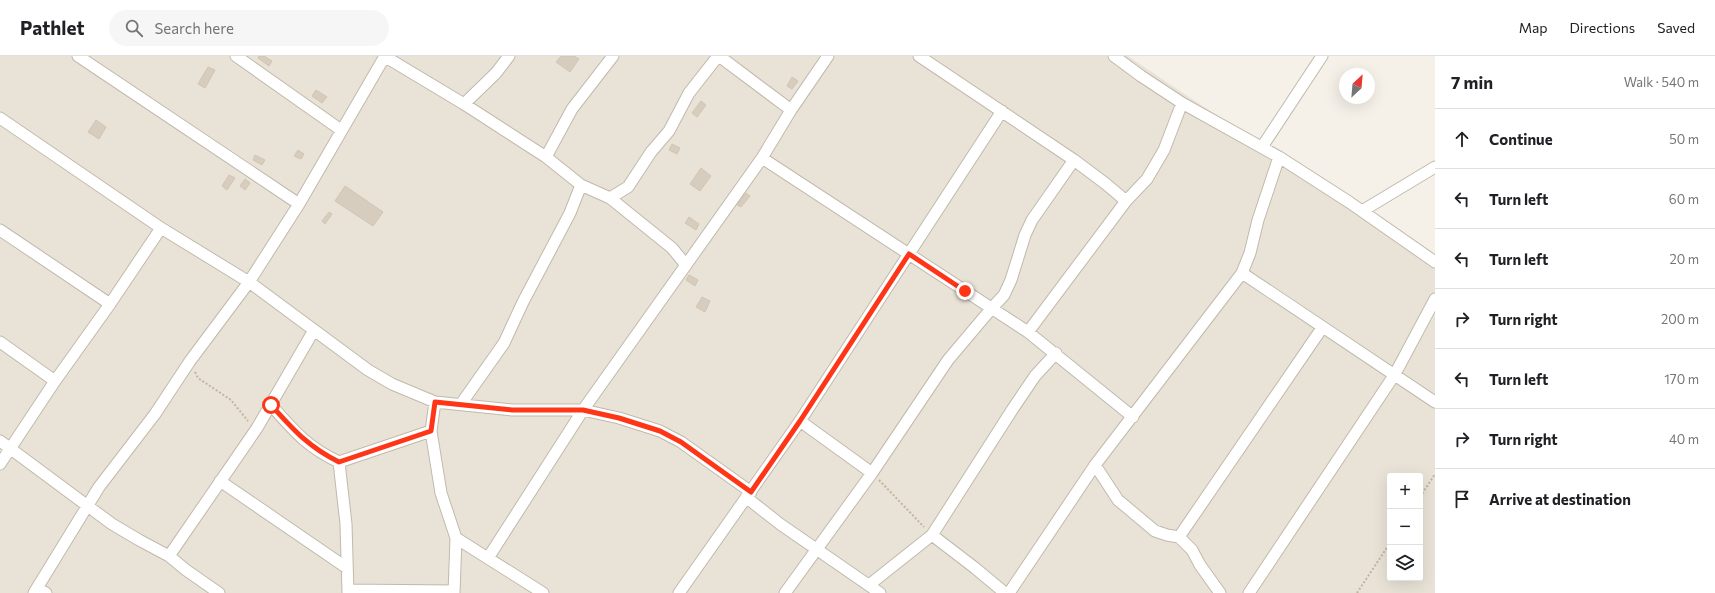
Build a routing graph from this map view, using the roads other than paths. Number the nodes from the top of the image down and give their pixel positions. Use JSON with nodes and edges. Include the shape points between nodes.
{"nodes":[{"id":1,"x":78,"y":56,"type":"edge"},
{"id":2,"x":236,"y":56,"type":"edge"},
{"id":3,"x":384,"y":56,"type":"edge"},
{"id":4,"x":508,"y":56,"type":"edge"},
{"id":5,"x":613,"y":56,"type":"edge"},
{"id":6,"x":719,"y":56,"type":"edge"},
{"id":7,"x":828,"y":56,"type":"edge"},
{"id":8,"x":919,"y":56,"type":"edge"},
{"id":9,"x":1114,"y":56,"type":"edge"},
{"id":10,"x":1322,"y":56,"type":"edge"},
{"id":11,"x":1182,"y":103,"type":"junction"},
{"id":12,"x":464,"y":104,"type":"junction"},
{"id":13,"x":791,"y":110,"type":"junction"},
{"id":14,"x":1002,"y":111,"type":"junction"},
{"id":15,"x":0,"y":118,"type":"edge"},
{"id":16,"x":341,"y":130,"type":"junction"},
{"id":17,"x":1262,"y":147,"type":"junction"},
{"id":18,"x":546,"y":157,"type":"junction"},
{"id":19,"x":1279,"y":157,"type":"junction"},
{"id":20,"x":762,"y":158,"type":"junction"},
{"id":21,"x":1074,"y":160,"type":"junction"},
{"id":22,"x":1435,"y":167,"type":"edge"},
{"id":23,"x":581,"y":185,"type":"junction"},
{"id":24,"x":610,"y":198,"type":"junction"},
{"id":25,"x":1126,"y":201,"type":"junction"},
{"id":26,"x":298,"y":204,"type":"junction"},
{"id":27,"x":1362,"y":211,"type":"junction"},
{"id":28,"x":161,"y":228,"type":"junction"},
{"id":29,"x":0,"y":230,"type":"edge"},
{"id":30,"x":909,"y":254,"type":"junction"},
{"id":31,"x":1435,"y":262,"type":"edge"},
{"id":32,"x":686,"y":265,"type":"junction"},
{"id":33,"x":1242,"y":274,"type":"junction"},
{"id":34,"x":249,"y":282,"type":"junction"},
{"id":35,"x":1435,"y":299,"type":"edge"},
{"id":36,"x":110,"y":304,"type":"junction"},
{"id":37,"x":990,"y":309,"type":"junction"},
{"id":38,"x":1322,"y":328,"type":"junction"},
{"id":39,"x":314,"y":330,"type":"junction"},
{"id":40,"x":1028,"y":332,"type":"junction"},
{"id":41,"x":0,"y":342,"type":"edge"},
{"id":42,"x":1056,"y":353,"type":"junction"},
{"id":43,"x":1395,"y":374,"type":"junction"},
{"id":44,"x":55,"y":381,"type":"junction"},
{"id":45,"x":435,"y":402,"type":"junction"},
{"id":46,"x":1435,"y":402,"type":"edge"},
{"id":47,"x":461,"y":404,"type":"junction"},
{"id":48,"x":271,"y":405,"type":"junction"},
{"id":49,"x":583,"y":410,"type":"junction"},
{"id":50,"x":1133,"y":417,"type":"junction"},
{"id":51,"x":800,"y":421,"type":"junction"},
{"id":52,"x":431,"y":431,"type":"junction"},
{"id":53,"x":0,"y":441,"type":"edge"},
{"id":54,"x":11,"y":448,"type":"junction"},
{"id":55,"x":339,"y":462,"type":"junction"},
{"id":56,"x":0,"y":464,"type":"edge"},
{"id":57,"x":1095,"y":465,"type":"junction"},
{"id":58,"x":872,"y":473,"type":"junction"},
{"id":59,"x":220,"y":481,"type":"junction"},
{"id":60,"x":749,"y":495,"type":"junction"},
{"id":61,"x":89,"y":505,"type":"junction"},
{"id":62,"x":932,"y":535,"type":"junction"},
{"id":63,"x":1178,"y":537,"type":"junction"},
{"id":64,"x":456,"y":538,"type":"junction"},
{"id":65,"x":817,"y":549,"type":"junction"},
{"id":66,"x":169,"y":556,"type":"junction"},
{"id":67,"x":488,"y":558,"type":"junction"},
{"id":68,"x":348,"y":568,"type":"junction"},
{"id":69,"x":525,"y":581,"type":"junction"},
{"id":70,"x":869,"y":585,"type":"junction"},
{"id":71,"x":39,"y":591,"type":"edge"},
{"id":72,"x":348,"y":592,"type":"edge"},
{"id":73,"x":454,"y":592,"type":"edge"},
{"id":74,"x":220,"y":593,"type":"edge"},
{"id":75,"x":530,"y":593,"type":"edge"},
{"id":76,"x":543,"y":593,"type":"edge"},
{"id":77,"x":679,"y":593,"type":"edge"},
{"id":78,"x":786,"y":593,"type":"edge"},
{"id":79,"x":880,"y":593,"type":"edge"},
{"id":80,"x":1005,"y":593,"type":"edge"},
{"id":81,"x":1009,"y":593,"type":"edge"},
{"id":82,"x":1220,"y":593,"type":"edge"},
{"id":83,"x":1250,"y":593,"type":"edge"}],
"edges":[{"from":1,"to":26,"type":"street"},
{"from":2,"to":16,"type":"street"},
{"from":3,"to":12,"type":"street"},
{"from":3,"to":16,"type":"street"},
{"from":4,"to":12,"type":"street","via":[[496,73]]},
{"from":5,"to":18,"type":"street","via":[[572,109]]},
{"from":6,"to":13,"type":"street"},
{"from":6,"to":24,"type":"street","via":[[689,93],[669,131],[651,152],[628,187]]},
{"from":7,"to":13,"type":"street"},
{"from":8,"to":14,"type":"street"},
{"from":9,"to":11,"type":"street"},
{"from":10,"to":17,"type":"street"},
{"from":11,"to":17,"type":"street"},
{"from":11,"to":25,"type":"street","via":[[1164,150],[1147,179]]},
{"from":12,"to":18,"type":"street"},
{"from":13,"to":20,"type":"street"},
{"from":14,"to":21,"type":"street"},
{"from":14,"to":30,"type":"street"},
{"from":15,"to":28,"type":"street"},
{"from":16,"to":26,"type":"street"},
{"from":17,"to":19,"type":"street"},
{"from":18,"to":23,"type":"street"},
{"from":19,"to":27,"type":"street"},
{"from":19,"to":33,"type":"street"},
{"from":20,"to":30,"type":"street"},
{"from":20,"to":32,"type":"street"},
{"from":21,"to":25,"type":"street"},
{"from":21,"to":37,"type":"street","via":[[1032,220],[1012,280],[1004,295]]},
{"from":22,"to":27,"type":"street"},
{"from":23,"to":24,"type":"street"},
{"from":23,"to":47,"type":"street","via":[[570,213],[504,343]]},
{"from":24,"to":32,"type":"street","via":[[672,248]]},
{"from":25,"to":40,"type":"street"},
{"from":26,"to":34,"type":"street"},
{"from":27,"to":31,"type":"street"},
{"from":28,"to":34,"type":"street"},
{"from":28,"to":36,"type":"street"},
{"from":29,"to":36,"type":"street"},
{"from":30,"to":37,"type":"street"},
{"from":30,"to":51,"type":"street"},
{"from":32,"to":49,"type":"street"},
{"from":33,"to":38,"type":"street"},
{"from":33,"to":50,"type":"street"},
{"from":34,"to":39,"type":"street"},
{"from":34,"to":61,"type":"street"},
{"from":35,"to":43,"type":"street"},
{"from":36,"to":44,"type":"street"},
{"from":37,"to":40,"type":"street"},
{"from":37,"to":58,"type":"street","via":[[948,360]]},
{"from":38,"to":43,"type":"street"},
{"from":38,"to":63,"type":"street"},
{"from":39,"to":45,"type":"street","via":[[368,370],[392,384]]},
{"from":39,"to":48,"type":"street"},
{"from":40,"to":42,"type":"street"},
{"from":41,"to":44,"type":"street"},
{"from":42,"to":50,"type":"street"},
{"from":42,"to":62,"type":"street","via":[[1035,376]]},
{"from":43,"to":46,"type":"street"},
{"from":43,"to":83,"type":"street"},
{"from":44,"to":54,"type":"street"},
{"from":45,"to":47,"type":"street"},
{"from":45,"to":52,"type":"street"},
{"from":47,"to":49,"type":"street","via":[[512,410]]},
{"from":48,"to":55,"type":"street","via":[[298,435],[320,453]]},
{"from":48,"to":59,"type":"street"},
{"from":49,"to":60,"type":"street","via":[[660,431],[681,442]]},
{"from":49,"to":67,"type":"street"},
{"from":50,"to":57,"type":"street"},
{"from":51,"to":58,"type":"street"},
{"from":51,"to":60,"type":"street"},
{"from":52,"to":55,"type":"street"},
{"from":52,"to":64,"type":"street","via":[[441,493]]},
{"from":53,"to":54,"type":"street"},
{"from":54,"to":56,"type":"street"},
{"from":54,"to":61,"type":"street"},
{"from":55,"to":68,"type":"street"},
{"from":57,"to":63,"type":"street","via":[[1118,500],[1156,531]]},
{"from":57,"to":81,"type":"street"},
{"from":58,"to":65,"type":"street"},
{"from":59,"to":66,"type":"street"},
{"from":59,"to":68,"type":"street"},
{"from":60,"to":65,"type":"street","via":[[780,524]]},
{"from":60,"to":77,"type":"street"},
{"from":61,"to":66,"type":"street","via":[[125,532]]},
{"from":61,"to":71,"type":"street"},
{"from":62,"to":70,"type":"street"},
{"from":62,"to":80,"type":"street"},
{"from":63,"to":82,"type":"street","via":[[1192,550],[1200,566]]},
{"from":64,"to":67,"type":"street"},
{"from":64,"to":73,"type":"street"},
{"from":65,"to":70,"type":"street"},
{"from":65,"to":78,"type":"street"},
{"from":66,"to":74,"type":"street"},
{"from":67,"to":69,"type":"street"},
{"from":68,"to":72,"type":"street"},
{"from":69,"to":75,"type":"street"},
{"from":69,"to":76,"type":"street"},
{"from":70,"to":79,"type":"street"},
{"from":72,"to":73,"type":"street"}]}
